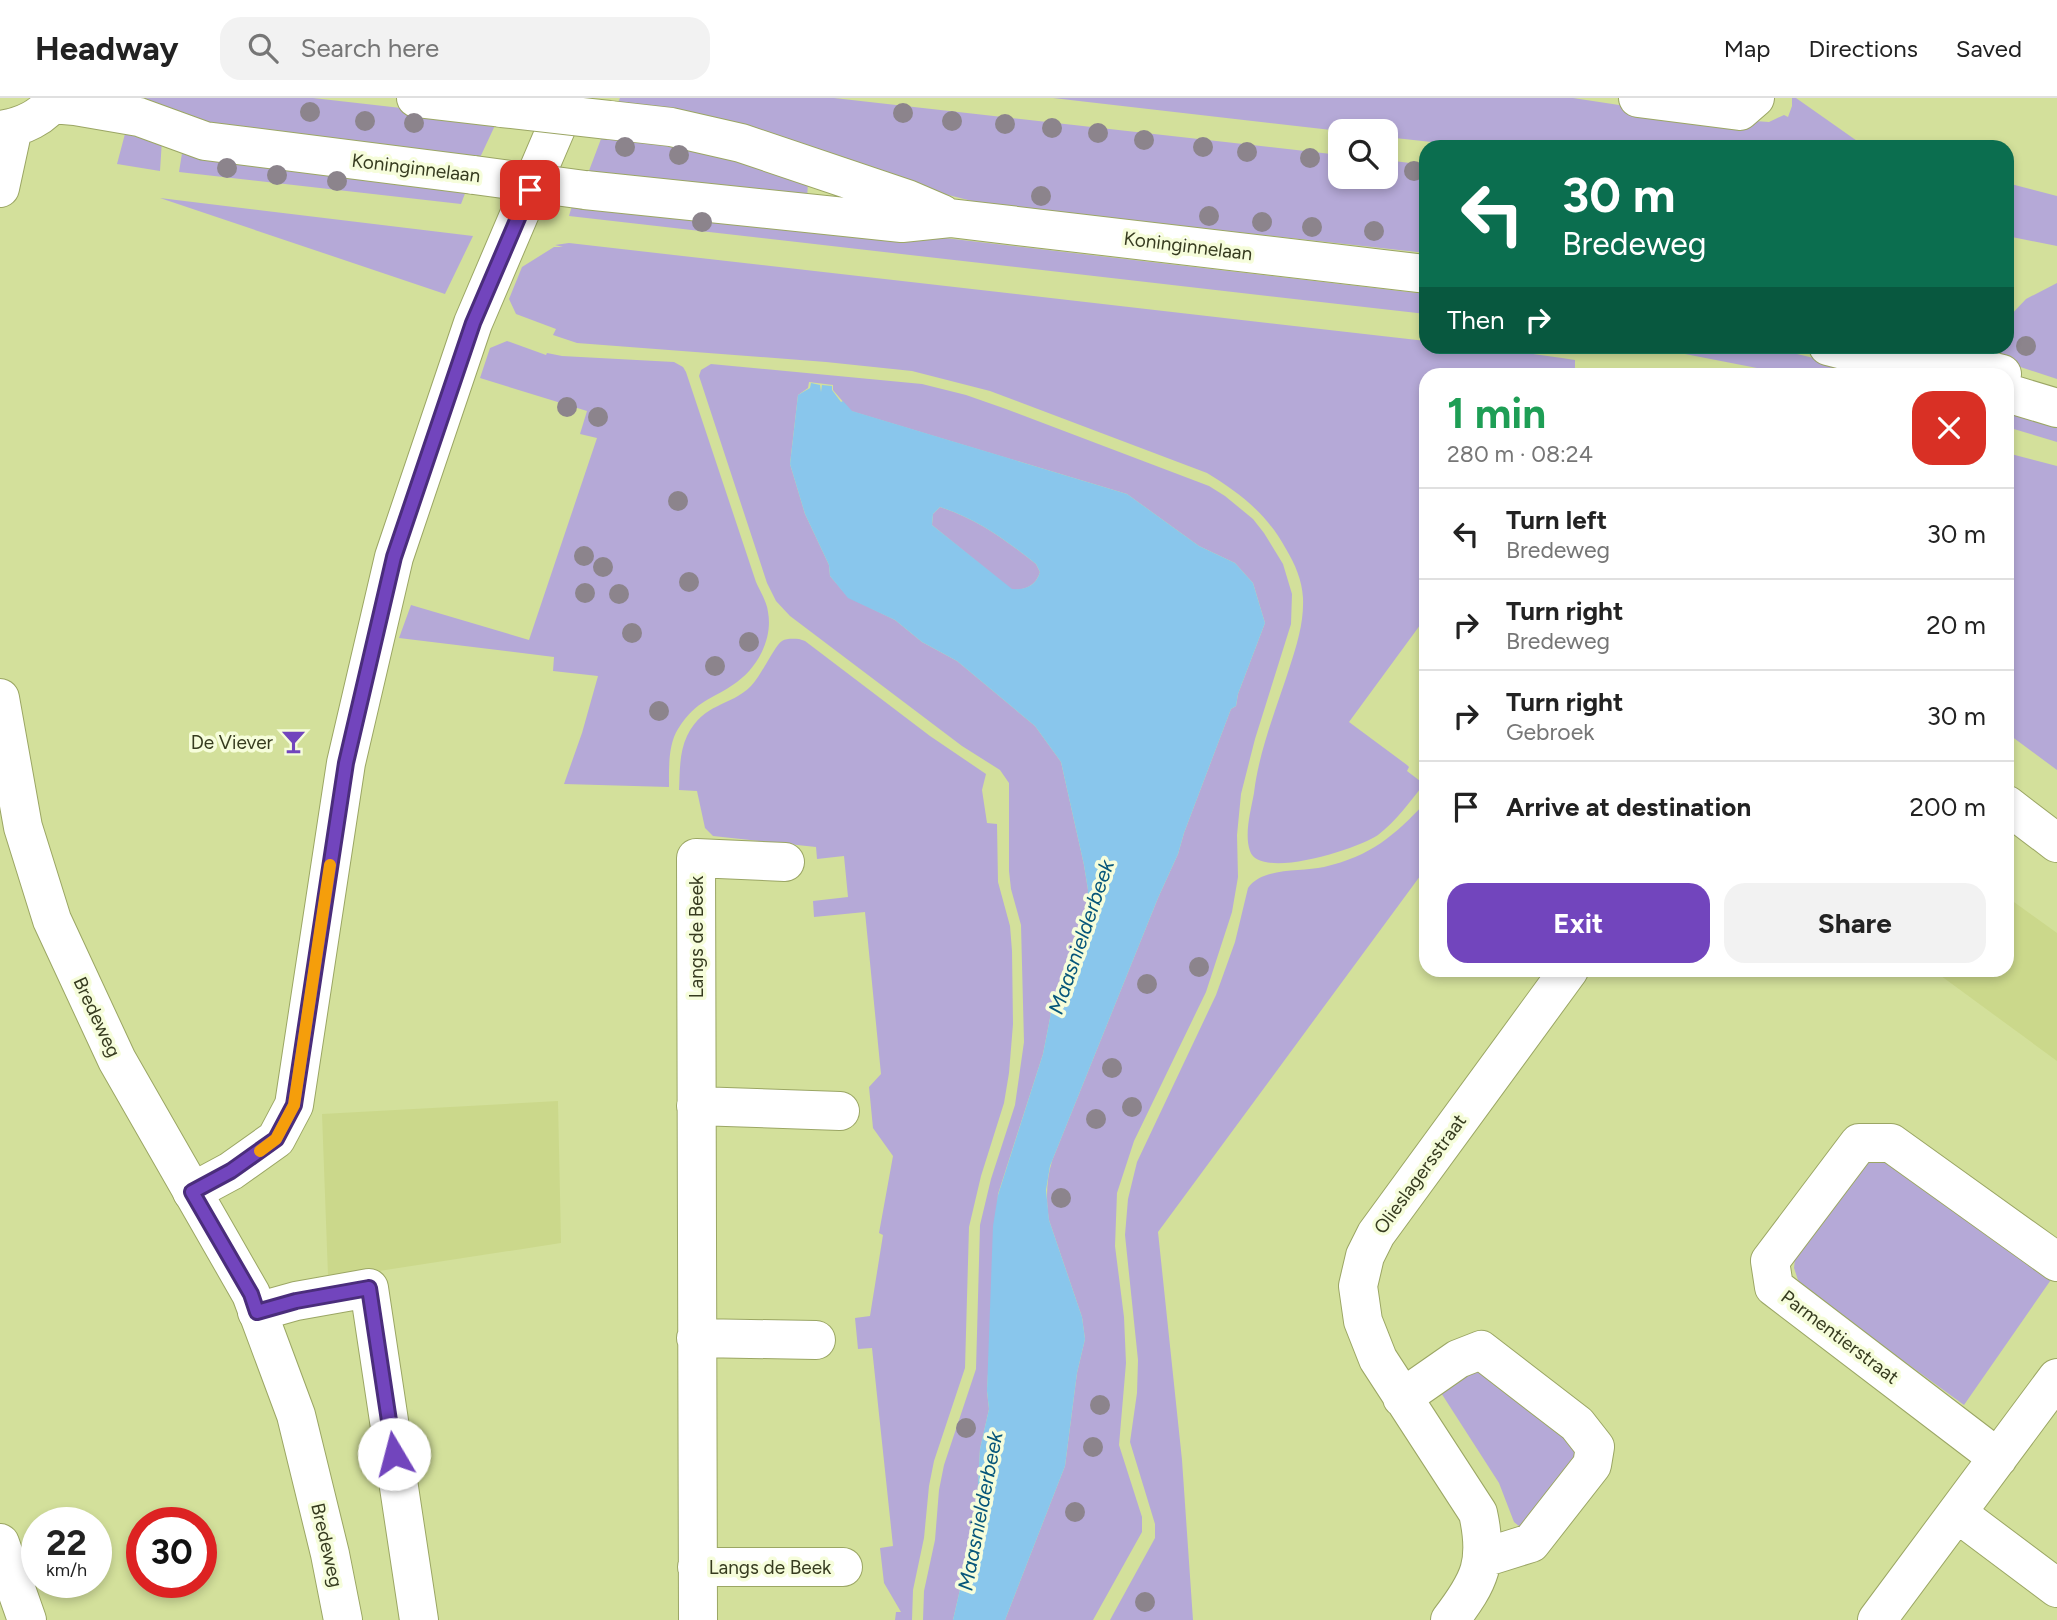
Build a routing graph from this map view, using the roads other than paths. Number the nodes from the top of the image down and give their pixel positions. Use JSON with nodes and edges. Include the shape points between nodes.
{"nodes":[{"id":1,"x":416,"y":98,"type":"edge"},
{"id":2,"x":569,"y":98,"type":"edge"},
{"id":3,"x":1638,"y":98,"type":"edge"},
{"id":4,"x":1755,"y":98,"type":"edge"},
{"id":5,"x":54,"y":101,"type":"edge"},
{"id":6,"x":7,"y":129,"type":"edge"},
{"id":7,"x":0,"y":188,"type":"edge"},
{"id":8,"x":950,"y":218,"type":"junction"},
{"id":9,"x":1419,"y":273,"type":"edge"},
{"id":10,"x":1860,"y":354,"type":"edge"},
{"id":11,"x":1921,"y":354,"type":"edge"},
{"id":12,"x":1915,"y":368,"type":"edge"},
{"id":13,"x":1978,"y":368,"type":"edge"},
{"id":14,"x":2014,"y":378,"type":"edge"},
{"id":15,"x":2057,"y":391,"type":"edge"},
{"id":16,"x":2014,"y":395,"type":"edge"},
{"id":17,"x":2057,"y":408,"type":"edge"},
{"id":18,"x":0,"y":698,"type":"edge"},
{"id":19,"x":2014,"y":810,"type":"edge"},
{"id":20,"x":12,"y":829,"type":"edge"},
{"id":21,"x":2057,"y":843,"type":"edge"},
{"id":22,"x":785,"y":862,"type":"dead end"},
{"id":23,"x":1564,"y":977,"type":"edge"},
{"id":24,"x":696,"y":1106,"type":"junction"},
{"id":25,"x":840,"y":1111,"type":"dead end"},
{"id":26,"x":192,"y":1192,"type":"junction"},
{"id":27,"x":2057,"y":1262,"type":"edge"},
{"id":28,"x":257,"y":1312,"type":"junction"},
{"id":29,"x":696,"y":1338,"type":"junction"},
{"id":30,"x":816,"y":1340,"type":"dead end"},
{"id":31,"x":2057,"y":1378,"type":"edge"},
{"id":32,"x":1402,"y":1398,"type":"junction"},
{"id":33,"x":1998,"y":1458,"type":"junction"},
{"id":34,"x":1956,"y":1513,"type":"junction"},
{"id":35,"x":0,"y":1543,"type":"edge"},
{"id":36,"x":1483,"y":1558,"type":"junction"},
{"id":37,"x":697,"y":1567,"type":"junction"},
{"id":38,"x":843,"y":1567,"type":"dead end"},
{"id":39,"x":2057,"y":1588,"type":"edge"},
{"id":40,"x":27,"y":1620,"type":"edge"},
{"id":41,"x":343,"y":1620,"type":"edge"},
{"id":42,"x":419,"y":1620,"type":"edge"},
{"id":43,"x":698,"y":1620,"type":"edge"},
{"id":44,"x":1450,"y":1620,"type":"edge"},
{"id":45,"x":1877,"y":1620,"type":"edge"}],
"edges":[{"from":1,"to":8,"type":"street","name":"Koninginnelaan","bridge":true,"via":[[671,127],[741,143]]},
{"from":2,"to":26,"type":"street","via":[[473,323],[394,557],[346,763],[294,1105],[276,1139]]},
{"from":3,"to":4,"type":"street","via":[[1740,111]]},
{"from":5,"to":6,"type":"street","via":[[37,118]]},
{"from":5,"to":8,"type":"street","name":"Koninginnelaan","bridge":true,"via":[[139,117],[205,141],[585,190],[902,223]]},
{"from":6,"to":7,"type":"street"},
{"from":8,"to":9,"type":"street","name":"Koninginnelaan"},
{"from":10,"to":12,"type":"street"},
{"from":11,"to":13,"type":"street"},
{"from":14,"to":15,"type":"street"},
{"from":16,"to":17,"type":"street"},
{"from":18,"to":20,"type":"street","name":"Bredeweg"},
{"from":19,"to":21,"type":"street"},
{"from":20,"to":26,"type":"street","name":"Bredeweg","via":[[117,1060]]},
{"from":22,"to":24,"type":"street","name":"Langs de Beek","via":[[696,858]]},
{"from":23,"to":32,"type":"street","name":"Olieslagersstraat","via":[[1376,1234],[1365,1256],[1358,1286],[1363,1321],[1378,1359]]},
{"from":24,"to":25,"type":"street"},
{"from":24,"to":29,"type":"street","name":"Langs de Beek"},
{"from":26,"to":28,"type":"street","name":"Bredeweg"},
{"from":27,"to":33,"type":"street","name":"Parmentierstraat","via":[[1891,1143],[1859,1143],[1770,1261],[1774,1287]]},
{"from":28,"to":41,"type":"street","name":"Bredeweg","via":[[296,1415]]},
{"from":28,"to":42,"type":"street","via":[[369,1288]]},
{"from":29,"to":30,"type":"street"},
{"from":29,"to":37,"type":"street","name":"Langs de Beek"},
{"from":31,"to":33,"type":"street"},
{"from":32,"to":36,"type":"street","name":"Olieslagersstraat","via":[[1478,1513]]},
{"from":32,"to":36,"type":"street","via":[[1458,1359],[1481,1350],[1577,1424],[1595,1447],[1592,1465],[1531,1543]]},
{"from":33,"to":34,"type":"street"},
{"from":34,"to":39,"type":"street"},
{"from":34,"to":45,"type":"street"},
{"from":35,"to":40,"type":"street"},
{"from":36,"to":44,"type":"street","name":"Olieslagersstraat","via":[[1472,1591]]},
{"from":37,"to":38,"type":"street","name":"Langs de Beek"},
{"from":37,"to":43,"type":"street","name":"Langs de Beek"}]}
